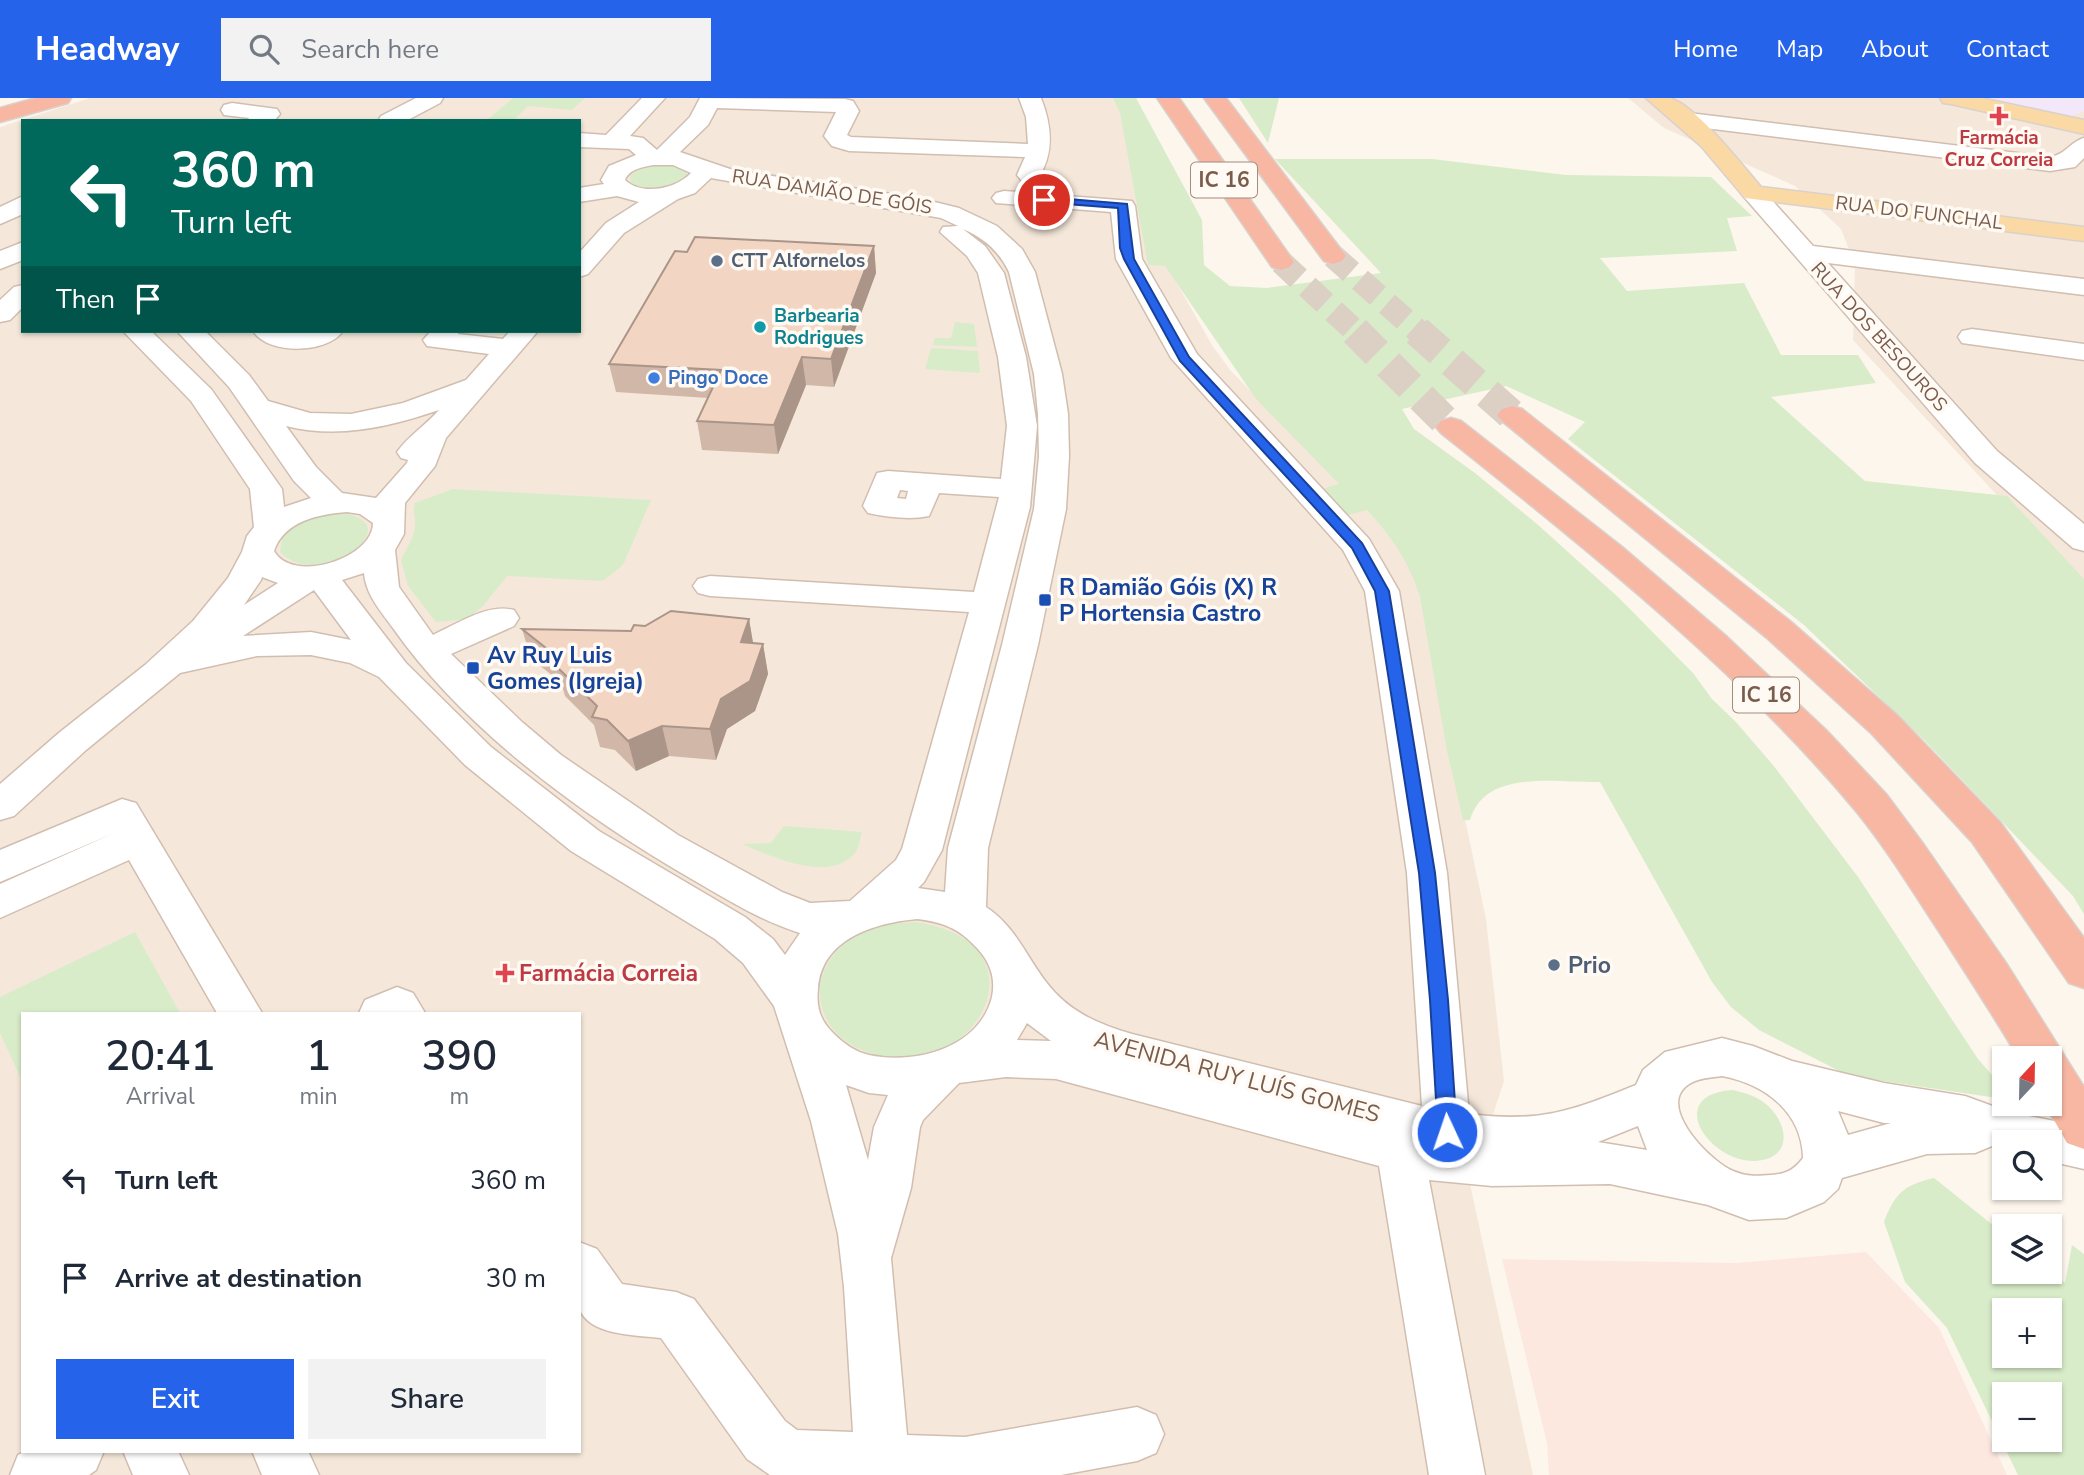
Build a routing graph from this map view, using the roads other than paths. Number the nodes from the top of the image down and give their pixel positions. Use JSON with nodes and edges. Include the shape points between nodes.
{"nodes":[{"id":1,"x":33,"y":98,"type":"edge"},
{"id":2,"x":60,"y":98,"type":"edge"},
{"id":3,"x":432,"y":98,"type":"edge"},
{"id":4,"x":654,"y":98,"type":"edge"},
{"id":5,"x":1030,"y":98,"type":"edge"},
{"id":6,"x":1168,"y":98,"type":"edge"},
{"id":7,"x":1214,"y":98,"type":"edge"},
{"id":8,"x":1657,"y":98,"type":"edge"},
{"id":9,"x":1951,"y":98,"type":"edge"},
{"id":10,"x":707,"y":106,"type":"edge"},
{"id":11,"x":232,"y":109,"type":"edge"},
{"id":12,"x":0,"y":112,"type":"edge"},
{"id":13,"x":261,"y":119,"type":"edge"},
{"id":14,"x":393,"y":119,"type":"edge"},
{"id":15,"x":1689,"y":120,"type":"junction"},
{"id":16,"x":2084,"y":127,"type":"edge"},
{"id":17,"x":581,"y":140,"type":"edge"},
{"id":18,"x":611,"y":142,"type":"junction"},
{"id":19,"x":2084,"y":145,"type":"edge"},
{"id":20,"x":1038,"y":151,"type":"junction"},
{"id":21,"x":658,"y":158,"type":"junction"},
{"id":22,"x":698,"y":165,"type":"junction"},
{"id":23,"x":620,"y":180,"type":"junction"},
{"id":24,"x":581,"y":182,"type":"edge"},
{"id":25,"x":581,"y":191,"type":"edge"},
{"id":26,"x":675,"y":192,"type":"junction"},
{"id":27,"x":1753,"y":193,"type":"junction"},
{"id":28,"x":1004,"y":198,"type":"junction"},
{"id":29,"x":21,"y":205,"type":"edge"},
{"id":30,"x":0,"y":217,"type":"edge"},
{"id":31,"x":960,"y":226,"type":"junction"},
{"id":32,"x":615,"y":228,"type":"junction"},
{"id":33,"x":2084,"y":234,"type":"edge"},
{"id":34,"x":0,"y":237,"type":"edge"},
{"id":35,"x":21,"y":242,"type":"edge"},
{"id":36,"x":21,"y":251,"type":"edge"},
{"id":37,"x":1804,"y":253,"type":"junction"},
{"id":38,"x":1333,"y":256,"type":"tunnel mouth"},
{"id":39,"x":0,"y":261,"type":"edge"},
{"id":40,"x":1281,"y":262,"type":"tunnel mouth"},
{"id":41,"x":581,"y":268,"type":"edge"},
{"id":42,"x":0,"y":282,"type":"edge"},
{"id":43,"x":2084,"y":287,"type":"edge"},
{"id":44,"x":21,"y":292,"type":"edge"},
{"id":45,"x":21,"y":295,"type":"edge"},
{"id":46,"x":0,"y":314,"type":"edge"},
{"id":47,"x":21,"y":318,"type":"edge"},
{"id":48,"x":0,"y":325,"type":"edge"},
{"id":49,"x":138,"y":333,"type":"edge"},
{"id":50,"x":192,"y":333,"type":"edge"},
{"id":51,"x":268,"y":333,"type":"edge"},
{"id":52,"x":326,"y":333,"type":"edge"},
{"id":53,"x":444,"y":333,"type":"edge"},
{"id":54,"x":1972,"y":337,"type":"dead end"},
{"id":55,"x":518,"y":339,"type":"edge"},
{"id":56,"x":2084,"y":352,"type":"edge"},
{"id":57,"x":477,"y":385,"type":"junction"},
{"id":58,"x":258,"y":407,"type":"junction"},
{"id":59,"x":1512,"y":415,"type":"tunnel mouth"},
{"id":60,"x":1451,"y":427,"type":"tunnel mouth"},
{"id":61,"x":432,"y":436,"type":"junction"},
{"id":62,"x":926,"y":483,"type":"dead end"},
{"id":63,"x":2031,"y":495,"type":"junction"},
{"id":64,"x":1015,"y":498,"type":"junction"},
{"id":65,"x":335,"y":502,"type":"junction"},
{"id":66,"x":2084,"y":503,"type":"edge"},
{"id":67,"x":1050,"y":509,"type":"junction"},
{"id":68,"x":384,"y":534,"type":"junction"},
{"id":69,"x":264,"y":541,"type":"junction"},
{"id":70,"x":2084,"y":541,"type":"edge"},
{"id":71,"x":316,"y":575,"type":"junction"},
{"id":72,"x":710,"y":586,"type":"dead end"},
{"id":73,"x":989,"y":603,"type":"junction"},
{"id":74,"x":502,"y":618,"type":"dead end"},
{"id":75,"x":979,"y":642,"type":"junction"},
{"id":76,"x":1020,"y":645,"type":"junction"},
{"id":77,"x":427,"y":651,"type":"junction"},
{"id":78,"x":168,"y":667,"type":"junction"},
{"id":79,"x":393,"y":671,"type":"junction"},
{"id":80,"x":0,"y":806,"type":"edge"},
{"id":81,"x":138,"y":839,"type":"junction"},
{"id":82,"x":0,"y":867,"type":"edge"},
{"id":83,"x":0,"y":902,"type":"edge"},
{"id":84,"x":860,"y":913,"type":"junction"},
{"id":85,"x":965,"y":914,"type":"junction"},
{"id":86,"x":1012,"y":963,"type":"junction"},
{"id":87,"x":2084,"y":971,"type":"edge"},
{"id":88,"x":239,"y":1012,"type":"edge"},
{"id":89,"x":383,"y":1012,"type":"edge"},
{"id":90,"x":402,"y":1012,"type":"edge"},
{"id":91,"x":799,"y":1016,"type":"junction"},
{"id":92,"x":2035,"y":1046,"type":"edge"},
{"id":93,"x":950,"y":1067,"type":"junction"},
{"id":94,"x":1783,"y":1079,"type":"junction"},
{"id":95,"x":2062,"y":1091,"type":"edge"},
{"id":96,"x":1656,"y":1098,"type":"junction"},
{"id":97,"x":2084,"y":1129,"type":"edge"},
{"id":98,"x":2004,"y":1130,"type":"edge"},
{"id":99,"x":1447,"y":1132,"type":"junction"},
{"id":100,"x":1992,"y":1132,"type":"edge"},
{"id":101,"x":2062,"y":1143,"type":"edge"},
{"id":102,"x":2084,"y":1148,"type":"edge"},
{"id":103,"x":1400,"y":1152,"type":"junction"},
{"id":104,"x":1826,"y":1162,"type":"junction"},
{"id":105,"x":1713,"y":1185,"type":"junction"},
{"id":106,"x":867,"y":1259,"type":"junction"},
{"id":107,"x":581,"y":1268,"type":"edge"},
{"id":108,"x":1137,"y":1434,"type":"dead end"},
{"id":109,"x":74,"y":1453,"type":"edge"},
{"id":110,"x":151,"y":1453,"type":"edge"},
{"id":111,"x":280,"y":1453,"type":"edge"},
{"id":112,"x":883,"y":1470,"type":"edge"},
{"id":113,"x":38,"y":1475,"type":"edge"},
{"id":114,"x":161,"y":1475,"type":"edge"},
{"id":115,"x":291,"y":1475,"type":"edge"},
{"id":116,"x":1457,"y":1475,"type":"edge"}],
"edges":[{"from":1,"to":12,"type":"highway"},
{"from":2,"to":12,"type":"highway"},
{"from":3,"to":14,"type":"street"},
{"from":4,"to":18,"type":"street"},
{"from":5,"to":20,"type":"street","via":[[1039,122]]},
{"from":6,"to":40,"type":"highway","number":"IC 16"},
{"from":7,"to":38,"type":"highway","number":"IC 16"},
{"from":8,"to":15,"type":"main road","name":"RUA DOS BESOUROS"},
{"from":9,"to":16,"type":"main road"},
{"from":10,"to":20,"type":"street","via":[[845,106],[848,111],[835,136],[849,144]]},
{"from":10,"to":21,"type":"street"},
{"from":10,"to":22,"type":"street","via":[[694,144]]},
{"from":11,"to":13,"type":"street","via":[[268,114]]},
{"from":15,"to":19,"type":"street","via":[[2050,164],[2067,162]]},
{"from":15,"to":27,"type":"main road","name":"RUA DOS BESOUROS"},
{"from":17,"to":18,"type":"street"},
{"from":18,"to":21,"type":"street","via":[[635,143]]},
{"from":18,"to":23,"type":"street","via":[[625,154]]},
{"from":20,"to":28,"type":"street","via":[[1028,176]]},
{"from":21,"to":22,"type":"street","name":"RUA DAMIÃO DE GÓIS"},
{"from":21,"to":23,"type":"street"},
{"from":22,"to":26,"type":"street","via":[[704,173],[701,180]]},
{"from":22,"to":31,"type":"street","name":"RUA DAMIÃO DE GÓIS","via":[[729,176],[918,205]]},
{"from":23,"to":24,"type":"street"},
{"from":23,"to":25,"type":"street"},
{"from":23,"to":26,"type":"street","name":"RUA DAMIÃO DE GÓIS","via":[[644,195]]},
{"from":23,"to":32,"type":"street","via":[[624,206]]},
{"from":26,"to":31,"type":"street","name":"RUA DAMIÃO DE GÓIS","via":[[745,191]]},
{"from":26,"to":32,"type":"street"},
{"from":27,"to":33,"type":"main road","name":"RUA DO FUNCHAL"},
{"from":27,"to":37,"type":"street","name":"RUA DOS BESOUROS"},
{"from":28,"to":31,"type":"street"},
{"from":28,"to":99,"type":"street","via":[[1123,206],[1129,259],[1185,358],[1357,546],[1382,591],[1427,873]]},
{"from":29,"to":30,"type":"street"},
{"from":31,"to":64,"type":"street","name":"RUA DAMIÃO DE GÓIS","via":[[991,273],[1012,357],[1022,426]]},
{"from":31,"to":67,"type":"street","name":"RUA DAMIÃO DE GÓIS","via":[[988,231],[1013,254],[1022,272],[1048,374],[1053,414]]},
{"from":32,"to":41,"type":"street"},
{"from":34,"to":35,"type":"street"},
{"from":36,"to":39,"type":"street"},
{"from":37,"to":43,"type":"street"},
{"from":37,"to":63,"type":"street","name":"RUA DOS BESOUROS","via":[[1986,457]]},
{"from":42,"to":44,"type":"street"},
{"from":45,"to":46,"type":"street"},
{"from":47,"to":48,"type":"street"},
{"from":49,"to":69,"type":"street","via":[[201,395],[266,489]]},
{"from":50,"to":58,"type":"street"},
{"from":51,"to":52,"type":"street","via":[[276,339],[294,340]]},
{"from":53,"to":55,"type":"street","via":[[437,340]]},
{"from":54,"to":56,"type":"street"},
{"from":55,"to":57,"type":"street"},
{"from":57,"to":58,"type":"street","via":[[370,420],[311,422]]},
{"from":57,"to":61,"type":"street"},
{"from":58,"to":65,"type":"street","via":[[305,474]]},
{"from":59,"to":87,"type":"highway","number":"IC 16","via":[[1779,630],[1885,725],[1986,832]]},
{"from":60,"to":92,"type":"highway","number":"IC 16","via":[[1602,549],[1732,663],[1858,788],[1904,845]]},
{"from":61,"to":65,"type":"street","via":[[366,486]]},
{"from":61,"to":68,"type":"street","via":[[419,468],[392,497]]},
{"from":62,"to":64,"type":"street"},
{"from":63,"to":66,"type":"street"},
{"from":63,"to":70,"type":"street","name":"RUA DOS BESOUROS"},
{"from":64,"to":67,"type":"street"},
{"from":64,"to":73,"type":"street","name":"RUA DAMIÃO DE GÓIS"},
{"from":65,"to":68,"type":"street","via":[[378,509]]},
{"from":65,"to":69,"type":"street","via":[[297,511]]},
{"from":67,"to":76,"type":"street","name":"RUA DAMIÃO DE GÓIS"},
{"from":68,"to":71,"type":"street","via":[[353,566]]},
{"from":68,"to":77,"type":"street","via":[[382,588]]},
{"from":69,"to":71,"type":"street","via":[[263,563],[275,571]]},
{"from":69,"to":78,"type":"street","via":[[248,576]]},
{"from":71,"to":78,"type":"street"},
{"from":71,"to":79,"type":"street"},
{"from":72,"to":73,"type":"street"},
{"from":73,"to":75,"type":"street","name":"RUA DAMIÃO DE GÓIS"},
{"from":74,"to":77,"type":"street"},
{"from":75,"to":76,"type":"street"},
{"from":75,"to":84,"type":"street","name":"RUA DAMIÃO DE GÓIS","via":[[922,850],[910,871]]},
{"from":76,"to":85,"type":"street","name":"RUA DAMIÃO DE GÓIS","via":[[968,848]]},
{"from":77,"to":84,"type":"street","via":[[538,756],[664,845],[798,916],[827,920]]},
{"from":78,"to":79,"type":"street","via":[[256,645],[315,643],[369,656]]},
{"from":78,"to":80,"type":"street","via":[[81,734]]},
{"from":79,"to":91,"type":"street","via":[[478,756],[585,841],[730,928],[758,951]]},
{"from":81,"to":82,"type":"street","via":[[122,813]]},
{"from":81,"to":83,"type":"street"},
{"from":81,"to":88,"type":"street"},
{"from":84,"to":85,"type":"street","via":[[919,903]]},
{"from":84,"to":91,"type":"street","via":[[832,928],[810,949],[798,974]]},
{"from":85,"to":86,"type":"street","via":[[994,935]]},
{"from":86,"to":93,"type":"street","via":[[1015,990],[1007,1019],[988,1044]]},
{"from":86,"to":99,"type":"street","name":"AVENIDA RUY LUÍS GOMES","via":[[1031,1000],[1045,1014],[1089,1037]]},
{"from":89,"to":90,"type":"street","via":[[397,1005]]},
{"from":91,"to":93,"type":"street","via":[[821,1051],[846,1067],[876,1076],[909,1078]]},
{"from":91,"to":106,"type":"street","via":[[836,1125]]},
{"from":93,"to":103,"type":"street","name":"AVENIDA RUY LUÍS GOMES","via":[[1006,1058],[1056,1060]]},
{"from":93,"to":106,"type":"street","via":[[905,1108]]},
{"from":94,"to":96,"type":"street","via":[[1743,1061],[1703,1058],[1671,1071]]},
{"from":94,"to":98,"type":"street","via":[[1965,1116]]},
{"from":94,"to":104,"type":"street","via":[[1814,1109],[1828,1145]]},
{"from":95,"to":97,"type":"highway"},
{"from":96,"to":99,"type":"street","name":"AVENIDA RUY LUÍS GOMES","via":[[1597,1125],[1548,1137],[1515,1139]]},
{"from":96,"to":105,"type":"street","via":[[1662,1136],[1674,1154]]},
{"from":100,"to":104,"type":"street","via":[[1927,1134]]},
{"from":101,"to":102,"type":"street"},
{"from":103,"to":105,"type":"street","name":"AVENIDA RUY LUÍS GOMES","via":[[1492,1165],[1610,1163]]},
{"from":103,"to":116,"type":"street"},
{"from":104,"to":105,"type":"street","via":[[1818,1178],[1784,1197],[1737,1194]]},
{"from":106,"to":112,"type":"street"},
{"from":107,"to":112,"type":"street","via":[[607,1306],[676,1316],[766,1440],[781,1452]]},
{"from":108,"to":112,"type":"street","via":[[965,1465]]},
{"from":109,"to":113,"type":"street"},
{"from":110,"to":114,"type":"street"},
{"from":111,"to":115,"type":"street"}]}
